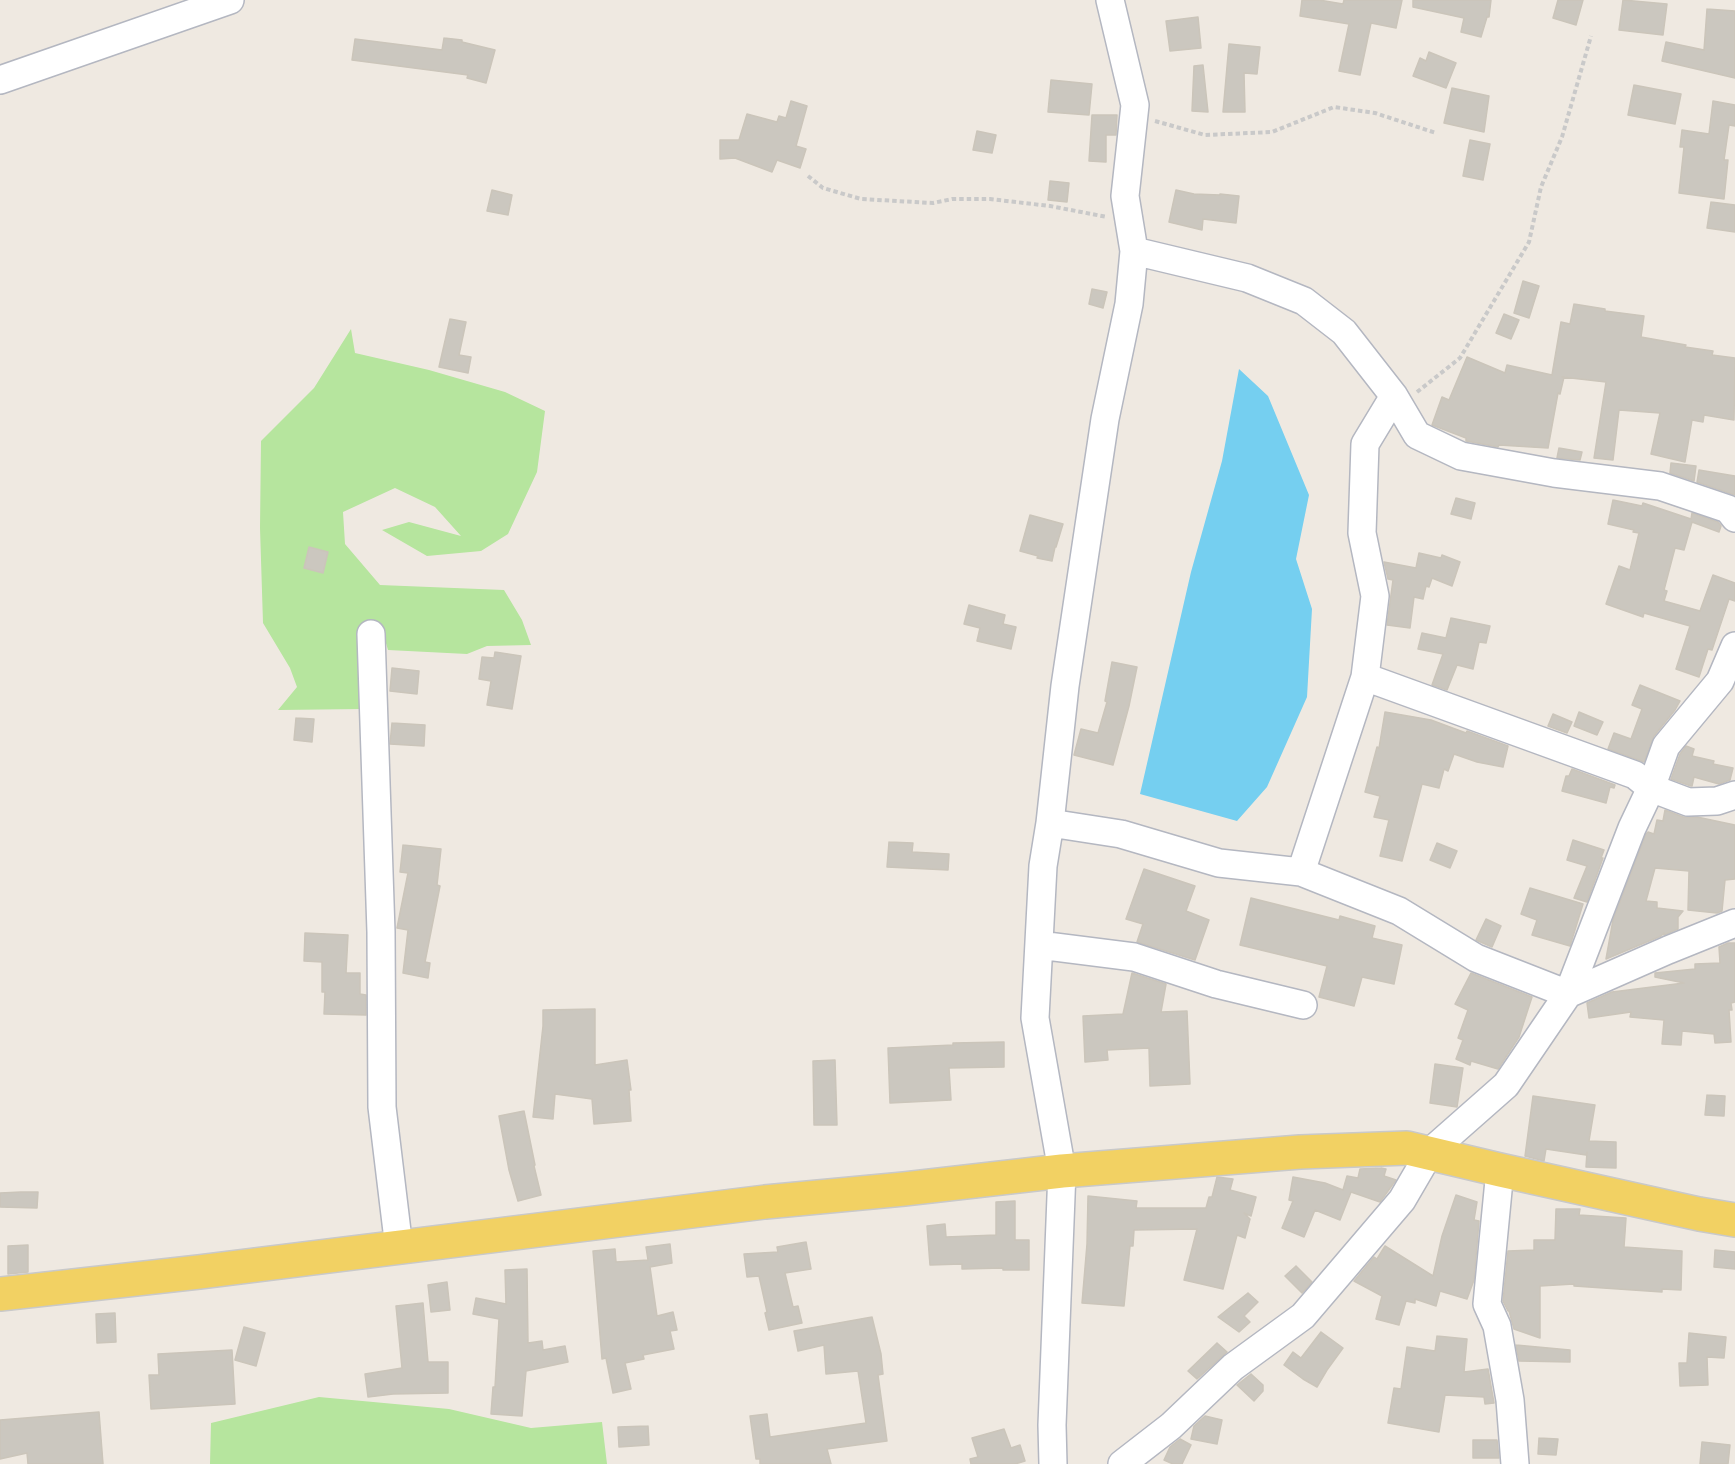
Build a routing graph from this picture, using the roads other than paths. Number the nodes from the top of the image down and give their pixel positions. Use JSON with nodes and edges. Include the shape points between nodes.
{"nodes":[{"id":1,"x":230,"y":0,"type":"edge"},
{"id":2,"x":1110,"y":0,"type":"edge"},
{"id":3,"x":0,"y":80,"type":"edge"},
{"id":4,"x":1134,"y":251,"type":"junction"},
{"id":5,"x":1397,"y":400,"type":"junction"},
{"id":6,"x":1735,"y":518,"type":"edge"},
{"id":7,"x":371,"y":634,"type":"dead end"},
{"id":8,"x":1735,"y":646,"type":"edge"},
{"id":9,"x":1365,"y":677,"type":"junction"},
{"id":10,"x":1651,"y":788,"type":"junction"},
{"id":11,"x":1735,"y":795,"type":"edge"},
{"id":12,"x":1050,"y":823,"type":"junction"},
{"id":13,"x":1301,"y":872,"type":"junction"},
{"id":14,"x":1735,"y":922,"type":"edge"},
{"id":15,"x":1039,"y":945,"type":"junction"},
{"id":16,"x":1568,"y":994,"type":"junction"},
{"id":17,"x":1303,"y":1005,"type":"dead end"},
{"id":18,"x":1430,"y":1152,"type":"junction"},
{"id":19,"x":1500,"y":1170,"type":"junction"},
{"id":20,"x":1062,"y":1171,"type":"junction"},
{"id":21,"x":1735,"y":1220,"type":"edge"},
{"id":22,"x":399,"y":1248,"type":"junction"},
{"id":23,"x":0,"y":1294,"type":"edge"},
{"id":24,"x":1053,"y":1464,"type":"edge"},
{"id":25,"x":1122,"y":1464,"type":"edge"},
{"id":26,"x":1515,"y":1464,"type":"edge"}],
"edges":[{"from":1,"to":3,"type":"street"},
{"from":2,"to":4,"type":"street","via":[[1135,105],[1125,196]]},
{"from":4,"to":5,"type":"street","via":[[1247,278],[1304,301],[1344,332]]},
{"from":4,"to":12,"type":"street","via":[[1129,304],[1105,419],[1067,675]]},
{"from":5,"to":6,"type":"street","via":[[1417,435],[1461,456],[1660,486],[1728,509]]},
{"from":5,"to":9,"type":"street","via":[[1365,444],[1362,533],[1375,596]]},
{"from":7,"to":22,"type":"street","via":[[381,932],[382,1107]]},
{"from":8,"to":10,"type":"street","via":[[1720,681],[1666,746]]},
{"from":9,"to":10,"type":"street","via":[[1635,775]]},
{"from":9,"to":13,"type":"street"},
{"from":10,"to":11,"type":"street","via":[[1688,802],[1717,801]]},
{"from":10,"to":16,"type":"street"},
{"from":12,"to":13,"type":"street","via":[[1120,834],[1219,863]]},
{"from":12,"to":15,"type":"street","via":[[1043,866]]},
{"from":13,"to":16,"type":"street","via":[[1398,911],[1476,958]]},
{"from":14,"to":16,"type":"street"},
{"from":15,"to":17,"type":"street","via":[[1134,957],[1215,984]]},
{"from":15,"to":20,"type":"street","via":[[1035,1018]]},
{"from":16,"to":18,"type":"street","via":[[1506,1085]]},
{"from":18,"to":19,"type":"main road"},
{"from":18,"to":20,"type":"main road","via":[[1407,1148],[1300,1152]]},
{"from":18,"to":25,"type":"street","via":[[1402,1200],[1303,1316],[1233,1368],[1171,1426]]},
{"from":19,"to":21,"type":"main road"},
{"from":19,"to":26,"type":"street","via":[[1487,1304],[1497,1326],[1510,1400]]},
{"from":20,"to":22,"type":"main road","via":[[765,1202]]},
{"from":20,"to":24,"type":"street"},
{"from":22,"to":23,"type":"main road"}]}
